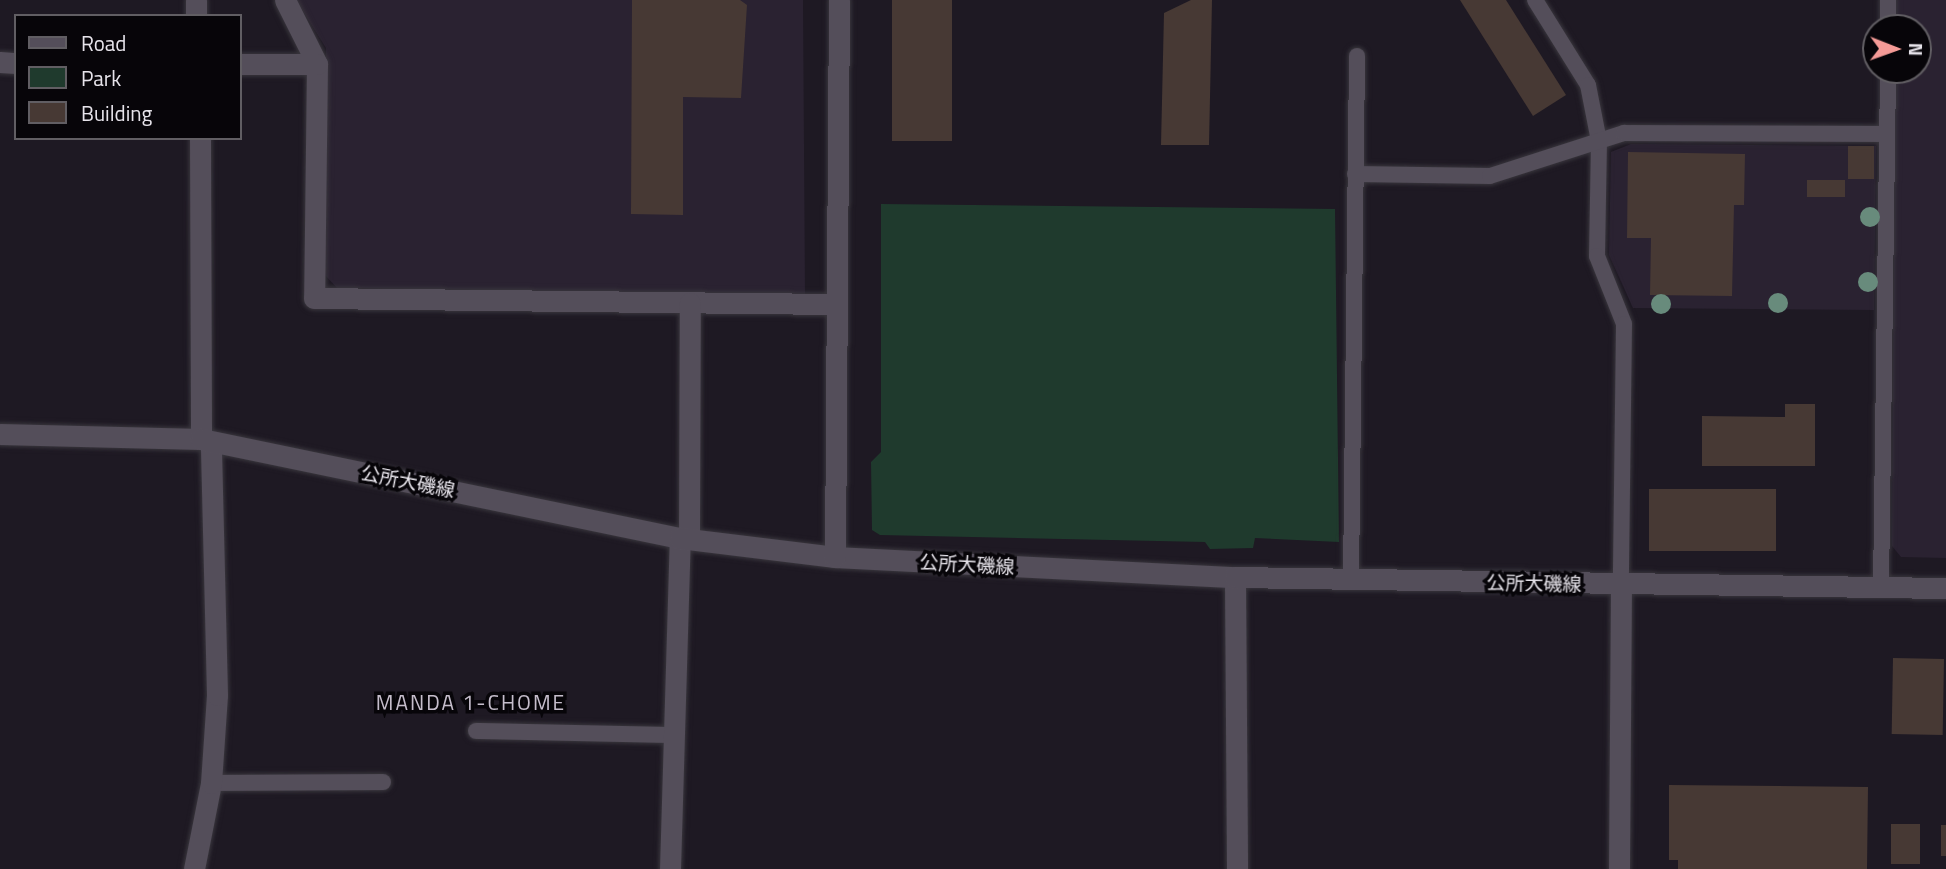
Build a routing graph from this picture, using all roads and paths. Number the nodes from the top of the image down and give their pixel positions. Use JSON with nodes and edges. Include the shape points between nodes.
{"nodes":[{"id":1,"x":285,"y":0,"type":"edge"},
{"id":2,"x":839,"y":0,"type":"edge"},
{"id":3,"x":1535,"y":0,"type":"edge"},
{"id":4,"x":1357,"y":56,"type":"dead end"},
{"id":5,"x":242,"y":64,"type":"edge"},
{"id":6,"x":317,"y":64,"type":"junction"},
{"id":7,"x":1888,"y":84,"type":"edge"},
{"id":8,"x":1887,"y":134,"type":"junction"},
{"id":9,"x":200,"y":140,"type":"edge"},
{"id":10,"x":1599,"y":141,"type":"junction"},
{"id":11,"x":1355,"y":174,"type":"junction"},
{"id":12,"x":690,"y":303,"type":"junction"},
{"id":13,"x":836,"y":304,"type":"junction"},
{"id":14,"x":0,"y":434,"type":"edge"},
{"id":15,"x":206,"y":441,"type":"junction"},
{"id":16,"x":684,"y":539,"type":"junction"},
{"id":17,"x":835,"y":557,"type":"junction"},
{"id":18,"x":1235,"y":577,"type":"junction"},
{"id":19,"x":1351,"y":579,"type":"junction"},
{"id":20,"x":1621,"y":585,"type":"junction"},
{"id":21,"x":1881,"y":587,"type":"junction"},
{"id":22,"x":1946,"y":588,"type":"edge"},
{"id":23,"x":476,"y":731,"type":"dead end"},
{"id":24,"x":674,"y":735,"type":"junction"},
{"id":25,"x":383,"y":782,"type":"dead end"},
{"id":26,"x":211,"y":783,"type":"junction"},
{"id":27,"x":194,"y":869,"type":"edge"},
{"id":28,"x":670,"y":869,"type":"edge"},
{"id":29,"x":1237,"y":869,"type":"edge"},
{"id":30,"x":1619,"y":869,"type":"edge"}],
"edges":[{"from":1,"to":6,"type":"street"},
{"from":2,"to":13,"type":"street"},
{"from":3,"to":10,"type":"lane","via":[[1588,85]]},
{"from":4,"to":11,"type":"lane"},
{"from":5,"to":6,"type":"street"},
{"from":6,"to":12,"type":"street","via":[[314,298]]},
{"from":7,"to":8,"type":"lane"},
{"from":8,"to":10,"type":"lane","via":[[1624,133]]},
{"from":8,"to":21,"type":"lane"},
{"from":9,"to":15,"type":"street"},
{"from":10,"to":11,"type":"lane","via":[[1489,176]]},
{"from":10,"to":20,"type":"lane","via":[[1597,256],[1624,324]]},
{"from":11,"to":19,"type":"lane"},
{"from":12,"to":13,"type":"street"},
{"from":12,"to":16,"type":"street"},
{"from":13,"to":17,"type":"street"},
{"from":14,"to":15,"type":"street","name":"公所大磯線"},
{"from":15,"to":16,"type":"street","name":"公所大磯線"},
{"from":15,"to":26,"type":"street","via":[[216,695]]},
{"from":16,"to":17,"type":"street","name":"公所大磯線"},
{"from":16,"to":24,"type":"street"},
{"from":17,"to":18,"type":"street","name":"公所大磯線"},
{"from":18,"to":19,"type":"street","name":"公所大磯線"},
{"from":18,"to":29,"type":"street"},
{"from":19,"to":20,"type":"street","name":"公所大磯線"},
{"from":20,"to":21,"type":"street","name":"公所大磯線"},
{"from":20,"to":30,"type":"street"},
{"from":21,"to":22,"type":"street","name":"公所大磯線"},
{"from":23,"to":24,"type":"lane"},
{"from":24,"to":28,"type":"street"},
{"from":25,"to":26,"type":"lane"},
{"from":26,"to":27,"type":"street"}]}
